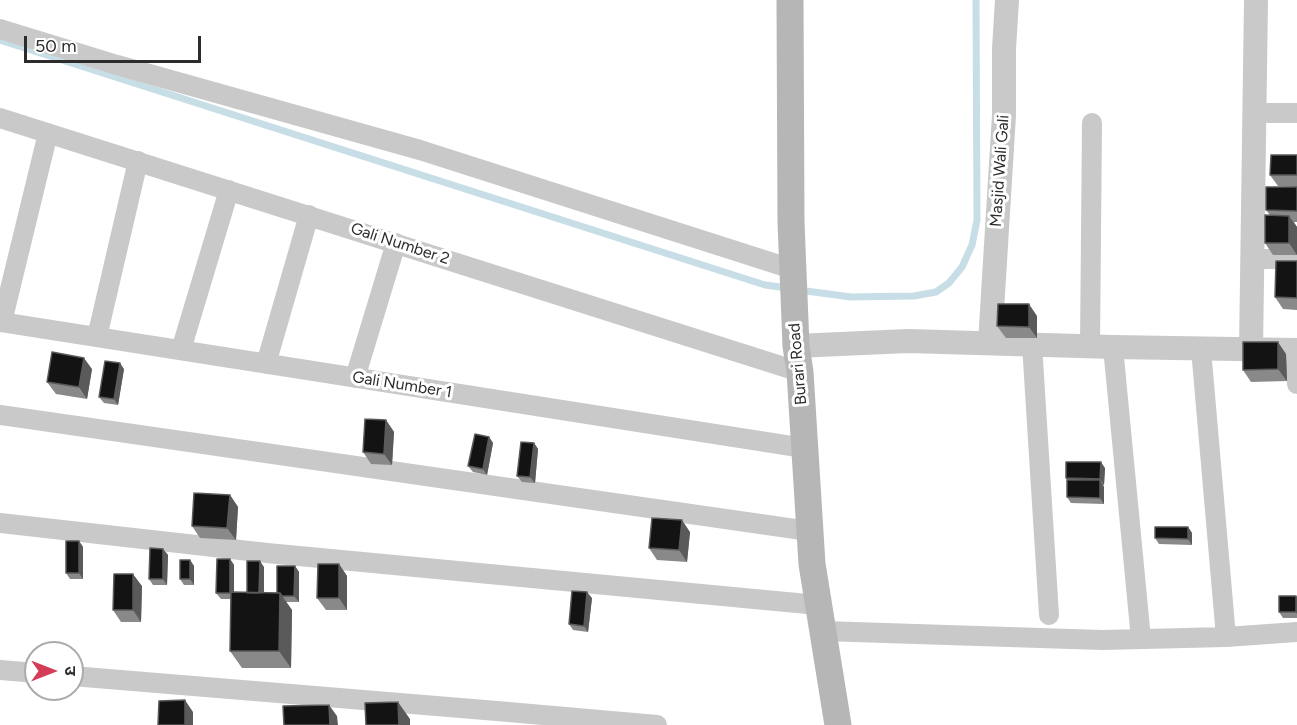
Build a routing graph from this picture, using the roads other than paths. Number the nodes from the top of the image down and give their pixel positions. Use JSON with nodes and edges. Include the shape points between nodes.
{"nodes":[{"id":1,"x":790,"y":0,"type":"edge"},
{"id":2,"x":1007,"y":0,"type":"edge"},
{"id":3,"x":1256,"y":0,"type":"edge"},
{"id":4,"x":0,"y":29,"type":"edge"},
{"id":5,"x":1268,"y":113,"type":"dead end"},
{"id":6,"x":1297,"y":113,"type":"edge"},
{"id":7,"x":0,"y":117,"type":"edge"},
{"id":8,"x":1092,"y":123,"type":"dead end"},
{"id":9,"x":48,"y":133,"type":"junction"},
{"id":10,"x":138,"y":161,"type":"junction"},
{"id":11,"x":229,"y":190,"type":"junction"},
{"id":12,"x":309,"y":215,"type":"junction"},
{"id":13,"x":396,"y":243,"type":"junction"},
{"id":14,"x":1252,"y":259,"type":"junction"},
{"id":15,"x":1297,"y":259,"type":"edge"},
{"id":16,"x":793,"y":277,"type":"junction"},
{"id":17,"x":1,"y":322,"type":"edge"},
{"id":18,"x":97,"y":337,"type":"junction"},
{"id":19,"x":990,"y":343,"type":"junction"},
{"id":20,"x":1032,"y":344,"type":"junction"},
{"id":21,"x":1102,"y":347,"type":"junction"},
{"id":22,"x":1201,"y":349,"type":"junction"},
{"id":23,"x":182,"y":350,"type":"junction"},
{"id":24,"x":1251,"y":350,"type":"junction"},
{"id":25,"x":1296,"y":350,"type":"edge"},
{"id":26,"x":798,"y":359,"type":"junction"},
{"id":27,"x":266,"y":364,"type":"junction"},
{"id":28,"x":355,"y":378,"type":"junction"},
{"id":29,"x":1297,"y":384,"type":"edge"},
{"id":30,"x":0,"y":415,"type":"edge"},
{"id":31,"x":804,"y":448,"type":"junction"},
{"id":32,"x":0,"y":522,"type":"edge"},
{"id":33,"x":809,"y":531,"type":"junction"},
{"id":34,"x":1049,"y":615,"type":"dead end"},
{"id":35,"x":820,"y":618,"type":"junction"},
{"id":36,"x":1297,"y":632,"type":"edge"},
{"id":37,"x":1226,"y":637,"type":"junction"},
{"id":38,"x":1141,"y":639,"type":"junction"},
{"id":39,"x":0,"y":670,"type":"edge"},
{"id":40,"x":24,"y":673,"type":"edge"},
{"id":41,"x":84,"y":677,"type":"edge"},
{"id":42,"x":657,"y":725,"type":"edge"},
{"id":43,"x":838,"y":725,"type":"edge"}],
"edges":[{"from":1,"to":16,"type":"main road","name":"Burari Road"},
{"from":2,"to":19,"type":"street","name":"Masjid Wali Gali"},
{"from":3,"to":14,"type":"street","via":[[1264,193]]},
{"from":4,"to":16,"type":"street","via":[[117,66],[420,150]]},
{"from":5,"to":6,"type":"street"},
{"from":7,"to":9,"type":"street","name":"Gali Number 2"},
{"from":8,"to":21,"type":"street"},
{"from":9,"to":10,"type":"street","name":"Gali Number 2"},
{"from":9,"to":17,"type":"street"},
{"from":10,"to":11,"type":"street","name":"Gali Number 2"},
{"from":10,"to":18,"type":"street"},
{"from":11,"to":12,"type":"street","name":"Gali Number 2"},
{"from":11,"to":23,"type":"street"},
{"from":12,"to":13,"type":"street","name":"Gali Number 2"},
{"from":12,"to":27,"type":"street"},
{"from":13,"to":26,"type":"street","name":"Gali Number 2"},
{"from":13,"to":28,"type":"street"},
{"from":14,"to":15,"type":"street"},
{"from":14,"to":24,"type":"street"},
{"from":16,"to":26,"type":"main road","name":"Burari Road"},
{"from":17,"to":18,"type":"street","name":"Gali Number 1"},
{"from":18,"to":23,"type":"street","name":"Gali Number 1"},
{"from":19,"to":20,"type":"street"},
{"from":19,"to":26,"type":"street","via":[[908,341]]},
{"from":20,"to":21,"type":"street"},
{"from":20,"to":34,"type":"street"},
{"from":21,"to":22,"type":"street"},
{"from":21,"to":38,"type":"street"},
{"from":22,"to":24,"type":"street"},
{"from":22,"to":37,"type":"street"},
{"from":23,"to":27,"type":"street","name":"Gali Number 1"},
{"from":24,"to":25,"type":"street"},
{"from":25,"to":29,"type":"street"},
{"from":26,"to":31,"type":"main road","name":"Burari Road"},
{"from":27,"to":28,"type":"street","name":"Gali Number 1"},
{"from":28,"to":31,"type":"street","name":"Gali Number 1"},
{"from":30,"to":33,"type":"street"},
{"from":31,"to":33,"type":"main road","name":"Burari Road"},
{"from":32,"to":35,"type":"street"},
{"from":33,"to":35,"type":"main road","name":"Burari Road"},
{"from":35,"to":38,"type":"street","via":[[1102,640]]},
{"from":35,"to":43,"type":"main road","name":"Burari Road"},
{"from":36,"to":37,"type":"street"},
{"from":37,"to":38,"type":"street"},
{"from":39,"to":40,"type":"street"},
{"from":41,"to":42,"type":"street"}]}
